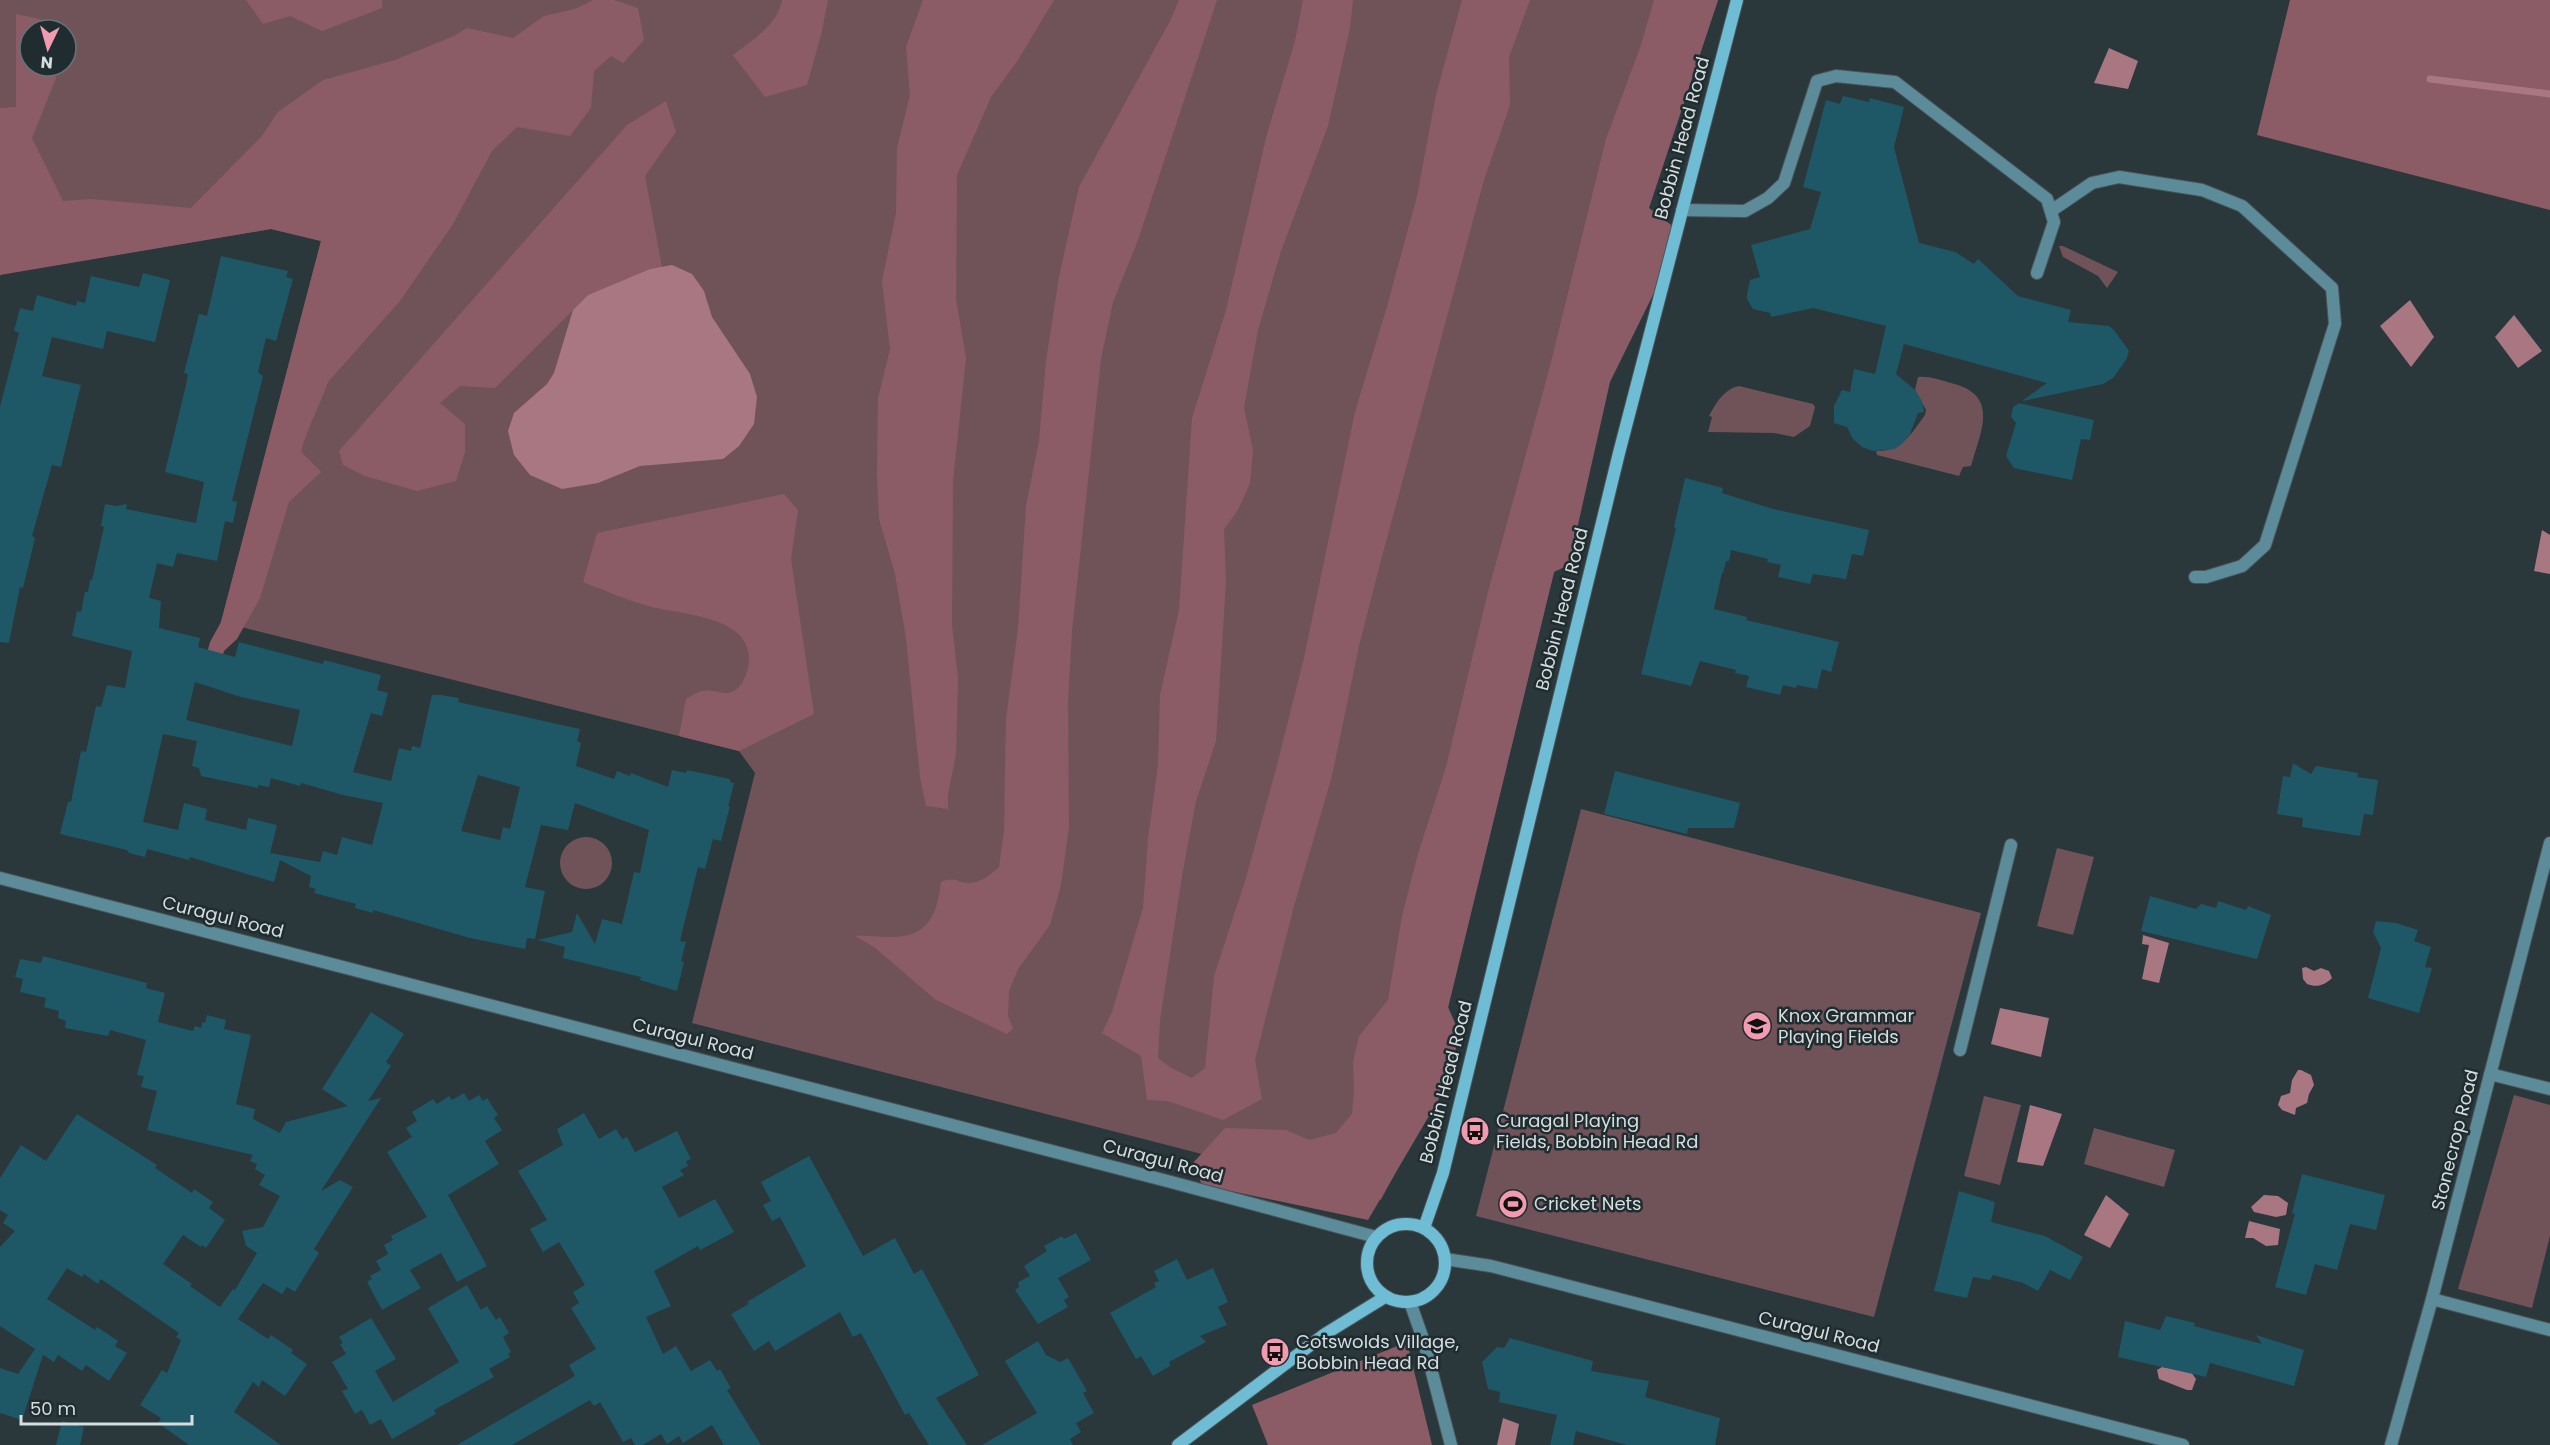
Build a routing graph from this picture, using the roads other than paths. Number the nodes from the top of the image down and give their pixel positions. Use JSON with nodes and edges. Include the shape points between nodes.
{"nodes":[{"id":1,"x":1737,"y":0,"type":"edge"},
{"id":2,"x":1682,"y":210,"type":"junction"},
{"id":3,"x":2051,"y":211,"type":"junction"},
{"id":4,"x":2037,"y":273,"type":"dead end"},
{"id":5,"x":2195,"y":577,"type":"dead end"},
{"id":6,"x":2550,"y":843,"type":"edge"},
{"id":7,"x":2011,"y":845,"type":"dead end"},
{"id":8,"x":0,"y":878,"type":"edge"},
{"id":9,"x":1960,"y":1050,"type":"dead end"},
{"id":10,"x":2490,"y":1074,"type":"junction"},
{"id":11,"x":2550,"y":1089,"type":"edge"},
{"id":12,"x":1424,"y":1228,"type":"junction"},
{"id":13,"x":1376,"y":1237,"type":"junction"},
{"id":14,"x":1445,"y":1259,"type":"junction"},
{"id":15,"x":1385,"y":1297,"type":"junction"},
{"id":16,"x":2432,"y":1299,"type":"junction"},
{"id":17,"x":1410,"y":1302,"type":"junction"},
{"id":18,"x":2550,"y":1330,"type":"edge"},
{"id":19,"x":1178,"y":1445,"type":"edge"},
{"id":20,"x":1450,"y":1445,"type":"edge"},
{"id":21,"x":2183,"y":1445,"type":"edge"},
{"id":22,"x":2391,"y":1445,"type":"edge"}],
"edges":[{"from":1,"to":2,"type":"main road","name":"Bobbin Head Road"},
{"from":2,"to":3,"type":"street","via":[[1745,211],[1768,198],[1784,183],[1817,81],[1836,75],[1895,82],[2047,199]]},
{"from":2,"to":12,"type":"main road","name":"Bobbin Head Road","via":[[1443,1173]]},
{"from":3,"to":4,"type":"street","via":[[2054,222]]},
{"from":3,"to":5,"type":"street","via":[[2092,183],[2119,177],[2202,190],[2242,206],[2332,288],[2335,324],[2265,545],[2242,567],[2206,578]]},
{"from":6,"to":10,"type":"street","name":"Stonecrop Road"},
{"from":7,"to":9,"type":"street"},
{"from":8,"to":13,"type":"street","name":"Curagul Road"},
{"from":10,"to":11,"type":"street"},
{"from":10,"to":16,"type":"street","name":"Stonecrop Road"},
{"from":12,"to":13,"type":"main road","via":[[1398,1224]]},
{"from":12,"to":14,"type":"main road","via":[[1438,1241]]},
{"from":13,"to":15,"type":"main road","via":[[1366,1262],[1368,1276]]},
{"from":14,"to":17,"type":"main road","via":[[1437,1287],[1423,1299]]},
{"from":14,"to":21,"type":"street","name":"Curagul Road","via":[[1491,1266]]},
{"from":15,"to":17,"type":"main road"},
{"from":15,"to":19,"type":"main road","via":[[1325,1334]]},
{"from":16,"to":18,"type":"street"},
{"from":16,"to":22,"type":"street","name":"Stonecrop Road"},
{"from":17,"to":20,"type":"street"}]}
